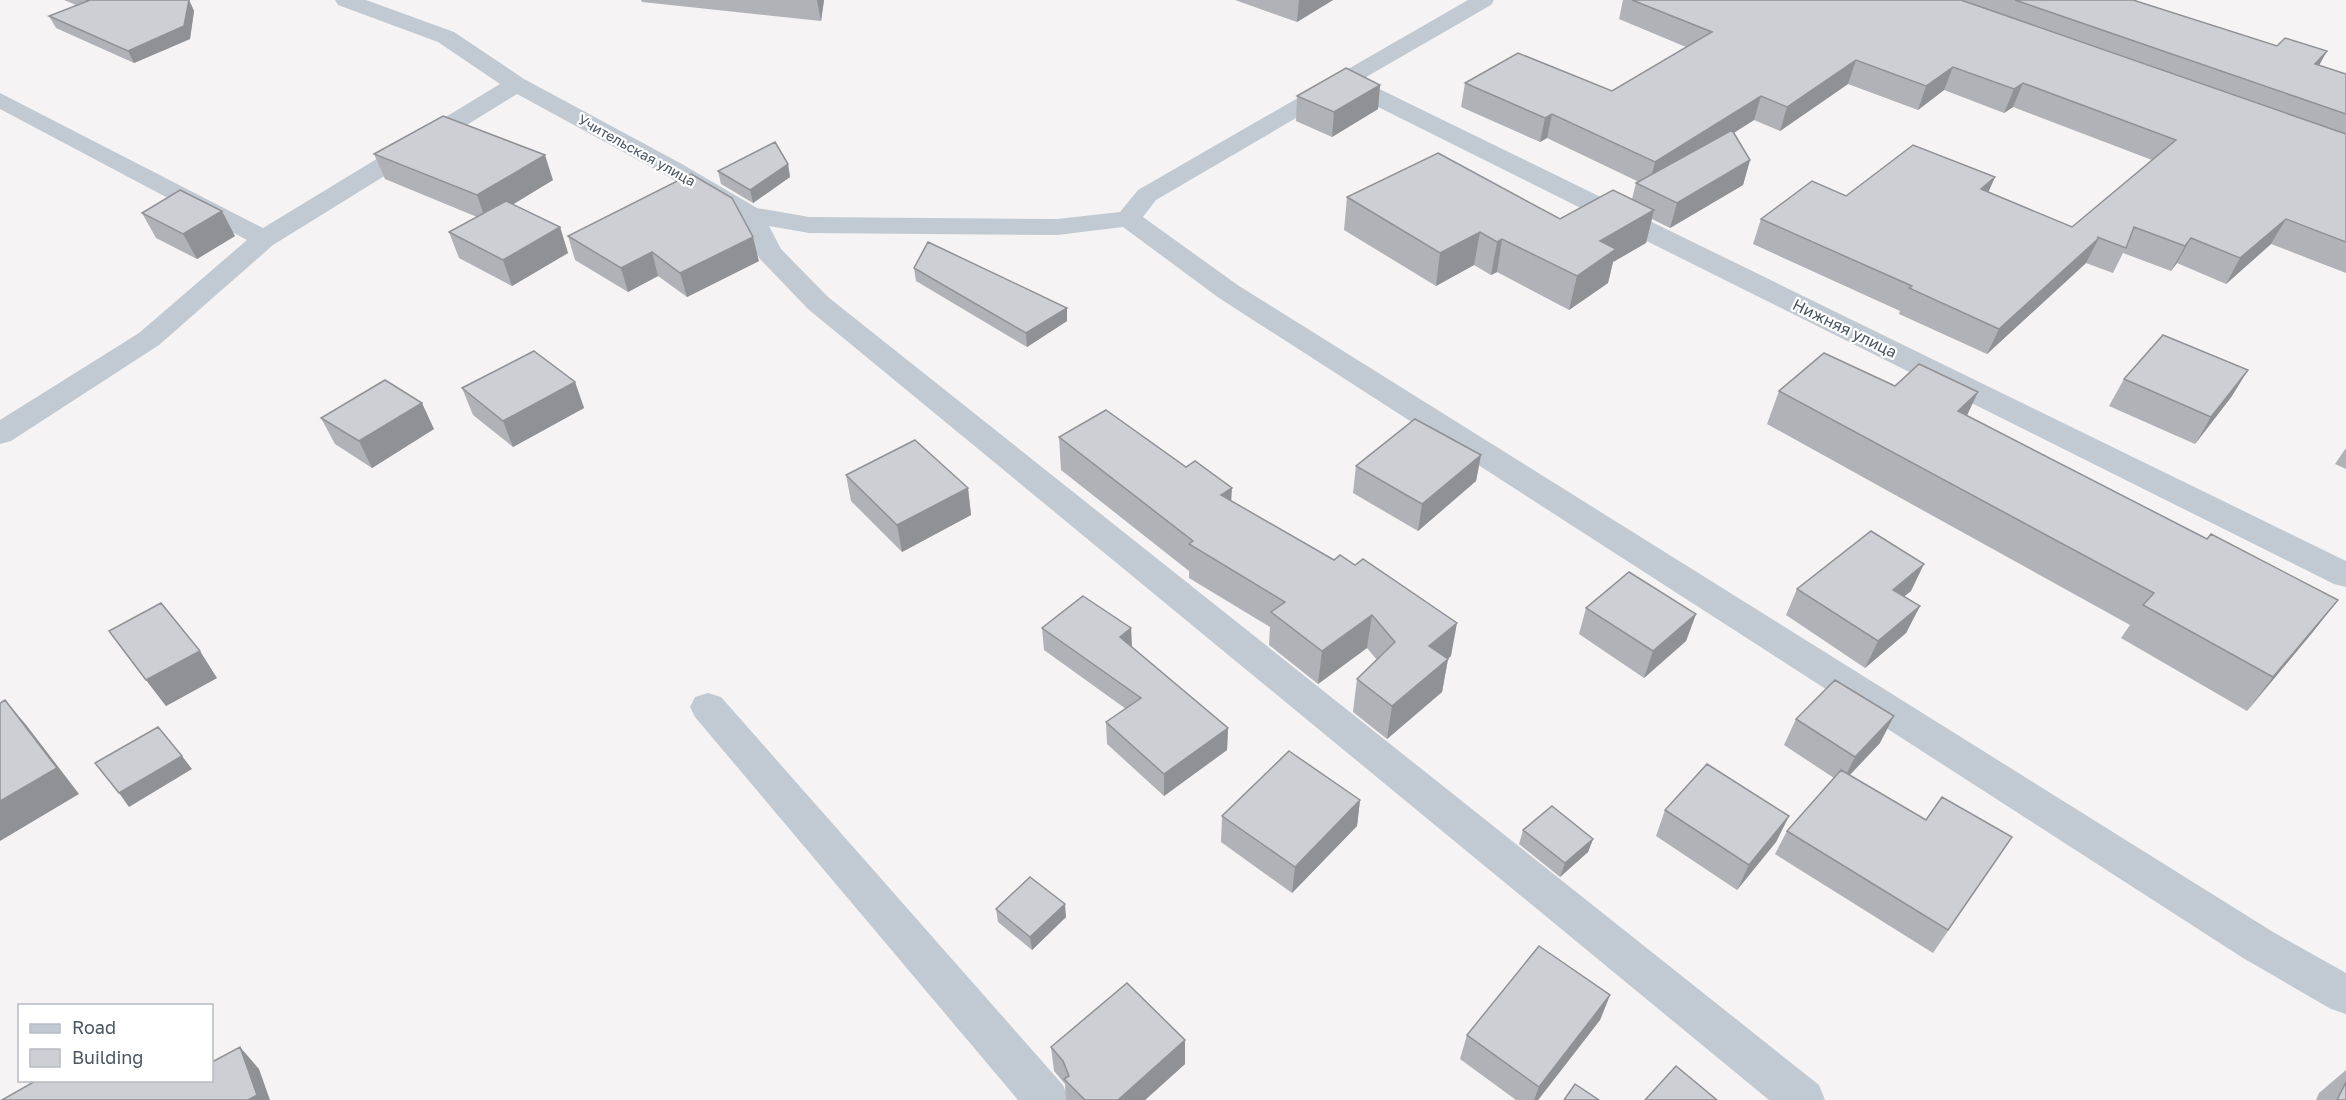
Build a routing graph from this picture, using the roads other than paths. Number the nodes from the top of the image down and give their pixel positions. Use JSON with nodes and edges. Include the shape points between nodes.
{"nodes":[{"id":1,"x":346,"y":0,"type":"edge"},
{"id":2,"x":1483,"y":0,"type":"edge"},
{"id":3,"x":1344,"y":81,"type":"junction"},
{"id":4,"x":516,"y":84,"type":"junction"},
{"id":5,"x":0,"y":100,"type":"edge"},
{"id":6,"x":750,"y":215,"type":"junction"},
{"id":7,"x":1128,"y":219,"type":"junction"},
{"id":8,"x":264,"y":239,"type":"junction"},
{"id":9,"x":0,"y":434,"type":"edge"},
{"id":10,"x":2346,"y":575,"type":"edge"},
{"id":11,"x":708,"y":707,"type":"dead end"},
{"id":12,"x":2346,"y":994,"type":"edge"},
{"id":13,"x":1047,"y":1100,"type":"edge"},
{"id":14,"x":1803,"y":1100,"type":"edge"}],
"edges":[{"from":1,"to":4,"type":"street","name":"Учительская улица","via":[[446,37]]},
{"from":2,"to":3,"type":"street"},
{"from":3,"to":7,"type":"street","via":[[1147,195]]},
{"from":3,"to":10,"type":"street","name":"Нижняя улица"},
{"from":4,"to":6,"type":"street","name":"Учительская улица"},
{"from":4,"to":8,"type":"street"},
{"from":5,"to":8,"type":"street"},
{"from":6,"to":7,"type":"street","name":"Учительская улица","via":[[809,225],[1057,226]]},
{"from":6,"to":14,"type":"street","via":[[769,253],[818,303]]},
{"from":7,"to":12,"type":"street","via":[[1239,298],[2258,945]]},
{"from":8,"to":9,"type":"street","via":[[149,339]]},
{"from":11,"to":13,"type":"street"}]}
